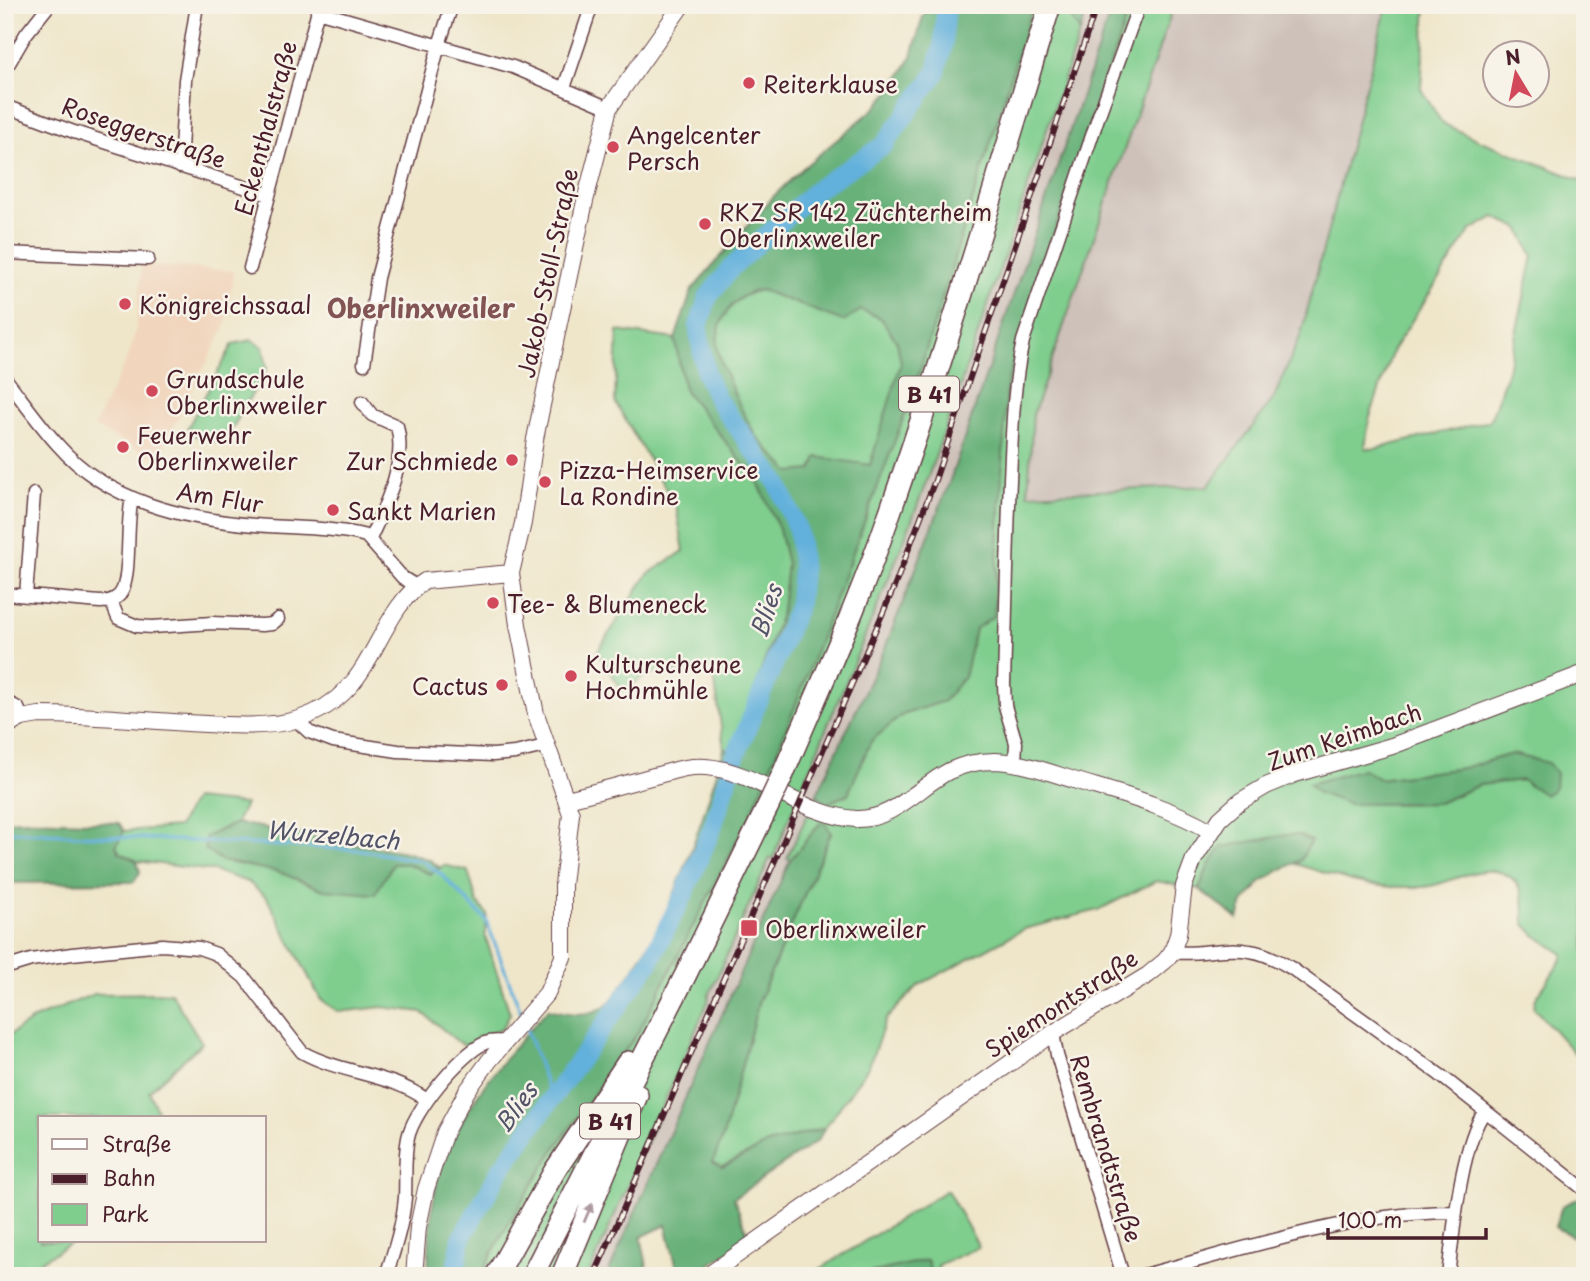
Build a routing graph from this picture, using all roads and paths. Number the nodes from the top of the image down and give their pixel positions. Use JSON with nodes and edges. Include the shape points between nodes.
{"nodes":[{"id":1,"x":49,"y":5,"type":"edge"},
{"id":2,"x":197,"y":5,"type":"edge"},
{"id":3,"x":452,"y":5,"type":"edge"},
{"id":4,"x":592,"y":5,"type":"edge"},
{"id":5,"x":682,"y":5,"type":"edge"},
{"id":6,"x":1050,"y":5,"type":"edge"},
{"id":7,"x":1139,"y":5,"type":"edge"},
{"id":8,"x":318,"y":8,"type":"edge"},
{"id":9,"x":439,"y":45,"type":"junction"},
{"id":10,"x":5,"y":71,"type":"edge"},
{"id":11,"x":564,"y":88,"type":"junction"},
{"id":12,"x":5,"y":106,"type":"edge"},
{"id":13,"x":609,"y":108,"type":"junction"},
{"id":14,"x":180,"y":167,"type":"junction"},
{"id":15,"x":269,"y":195,"type":"junction"},
{"id":16,"x":5,"y":253,"type":"edge"},
{"id":17,"x":148,"y":259,"type":"dead end"},
{"id":18,"x":250,"y":268,"type":"dead end"},
{"id":19,"x":364,"y":364,"type":"dead end"},
{"id":20,"x":5,"y":378,"type":"edge"},
{"id":21,"x":362,"y":402,"type":"dead end"},
{"id":22,"x":34,"y":494,"type":"dead end"},
{"id":23,"x":132,"y":498,"type":"junction"},
{"id":24,"x":370,"y":539,"type":"junction"},
{"id":25,"x":511,"y":573,"type":"junction"},
{"id":26,"x":416,"y":586,"type":"junction"},
{"id":27,"x":5,"y":594,"type":"edge"},
{"id":28,"x":26,"y":595,"type":"junction"},
{"id":29,"x":111,"y":601,"type":"junction"},
{"id":30,"x":278,"y":619,"type":"dead end"},
{"id":31,"x":1585,"y":673,"type":"edge"},
{"id":32,"x":5,"y":701,"type":"edge"},
{"id":33,"x":22,"y":718,"type":"junction"},
{"id":34,"x":296,"y":720,"type":"junction"},
{"id":35,"x":5,"y":727,"type":"edge"},
{"id":36,"x":545,"y":746,"type":"junction"},
{"id":37,"x":1015,"y":763,"type":"junction"},
{"id":38,"x":567,"y":799,"type":"junction"},
{"id":39,"x":1211,"y":831,"type":"junction"},
{"id":40,"x":1172,"y":952,"type":"junction"},
{"id":41,"x":5,"y":968,"type":"edge"},
{"id":42,"x":685,"y":976,"type":"junction"},
{"id":43,"x":1053,"y":1032,"type":"junction"},
{"id":44,"x":511,"y":1036,"type":"junction"},
{"id":45,"x":427,"y":1100,"type":"junction"},
{"id":46,"x":1485,"y":1111,"type":"junction"},
{"id":47,"x":1585,"y":1190,"type":"edge"},
{"id":48,"x":1456,"y":1212,"type":"junction"},
{"id":49,"x":386,"y":1276,"type":"edge"},
{"id":50,"x":414,"y":1276,"type":"edge"},
{"id":51,"x":496,"y":1276,"type":"edge"},
{"id":52,"x":532,"y":1276,"type":"edge"},
{"id":53,"x":562,"y":1276,"type":"edge"},
{"id":54,"x":707,"y":1276,"type":"edge"},
{"id":55,"x":1123,"y":1276,"type":"edge"},
{"id":56,"x":1140,"y":1276,"type":"edge"},
{"id":57,"x":1448,"y":1276,"type":"edge"}],
"edges":[{"from":1,"to":10,"type":"street"},
{"from":2,"to":14,"type":"street","via":[[185,80]]},
{"from":3,"to":9,"type":"street"},
{"from":4,"to":11,"type":"street"},
{"from":5,"to":13,"type":"main road","name":"Jakob-Stoll-Straße"},
{"from":6,"to":42,"type":"highway","number":"B 41","bridge":true,"via":[[889,517],[783,774]]},
{"from":7,"to":37,"type":"street","via":[[1017,366],[1005,706],[1016,743]]},
{"from":8,"to":9,"type":"street","name":"Eckenthalstraße"},
{"from":8,"to":15,"type":"street","name":"Eckenthalstraße"},
{"from":9,"to":11,"type":"street","name":"Eckenthalstraße"},
{"from":9,"to":19,"type":"street","via":[[377,278]]},
{"from":11,"to":13,"type":"street","name":"Eckenthalstraße"},
{"from":12,"to":14,"type":"street","name":"Roseggerstraße"},
{"from":13,"to":25,"type":"main road","name":"Jakob-Stoll-Straße","via":[[585,201]]},
{"from":14,"to":15,"type":"street","name":"Roseggerstraße"},
{"from":15,"to":18,"type":"street","name":"Eckenthalstraße"},
{"from":16,"to":17,"type":"street"},
{"from":20,"to":23,"type":"street","name":"Am Flur","via":[[77,464]]},
{"from":21,"to":24,"type":"street","via":[[372,415],[397,426],[399,435],[391,490]]},
{"from":22,"to":28,"type":"street"},
{"from":23,"to":24,"type":"street","name":"Am Flur","via":[[219,522],[359,534]]},
{"from":23,"to":29,"type":"street","via":[[123,590]]},
{"from":24,"to":26,"type":"street"},
{"from":25,"to":26,"type":"main road","via":[[438,579]]},
{"from":25,"to":36,"type":"main road","via":[[529,683]]},
{"from":26,"to":34,"type":"main road","via":[[347,689],[313,714]]},
{"from":27,"to":28,"type":"street"},
{"from":28,"to":29,"type":"street"},
{"from":29,"to":30,"type":"street","via":[[118,618],[137,626],[262,625]]},
{"from":31,"to":39,"type":"main road","name":"Zum Keimbach","via":[[1392,746],[1281,779],[1239,802]]},
{"from":32,"to":33,"type":"street","via":[[18,708]]},
{"from":33,"to":34,"type":"main road","via":[[60,715],[230,725]]},
{"from":33,"to":35,"type":"main road"},
{"from":34,"to":36,"type":"street","via":[[309,732],[333,741],[398,751],[493,755]]},
{"from":36,"to":38,"type":"main road"},
{"from":37,"to":38,"type":"main road","via":[[981,762],[949,771],[891,810],[872,817],[825,812],[707,766]]},
{"from":37,"to":39,"type":"main road","via":[[1157,806]]},
{"from":38,"to":44,"type":"main road","via":[[571,825],[563,885],[563,957],[537,1007]]},
{"from":39,"to":40,"type":"main road","name":"Zum Keimbach","via":[[1187,876]]},
{"from":40,"to":43,"type":"main road","name":"Spiemontstraße","via":[[1157,969]]},
{"from":40,"to":46,"type":"street","name":"Spiemontstraße","via":[[1249,950],[1274,958]]},
{"from":41,"to":45,"type":"street","via":[[72,954],[162,945],[199,948],[216,954],[244,977],[302,1052],[382,1078]]},
{"from":42,"to":51,"type":"highway","via":[[554,1172]]},
{"from":42,"to":52,"type":"highway","number":"B 41"},
{"from":53,"to":42,"type":"highway","one_way":true},
{"from":43,"to":54,"type":"main road","name":"Spiemontstraße"},
{"from":43,"to":55,"type":"street","name":"Rembrandtstraße"},
{"from":44,"to":45,"type":"street","via":[[476,1048]]},
{"from":44,"to":50,"type":"main road","via":[[467,1091],[445,1132],[425,1189]]},
{"from":45,"to":49,"type":"street","via":[[408,1137],[405,1199]]},
{"from":46,"to":47,"type":"street","name":"Spiemontstraße"},
{"from":46,"to":48,"type":"street","via":[[1475,1131]]},
{"from":48,"to":56,"type":"street","via":[[1341,1226]]},
{"from":48,"to":57,"type":"street"}]}
